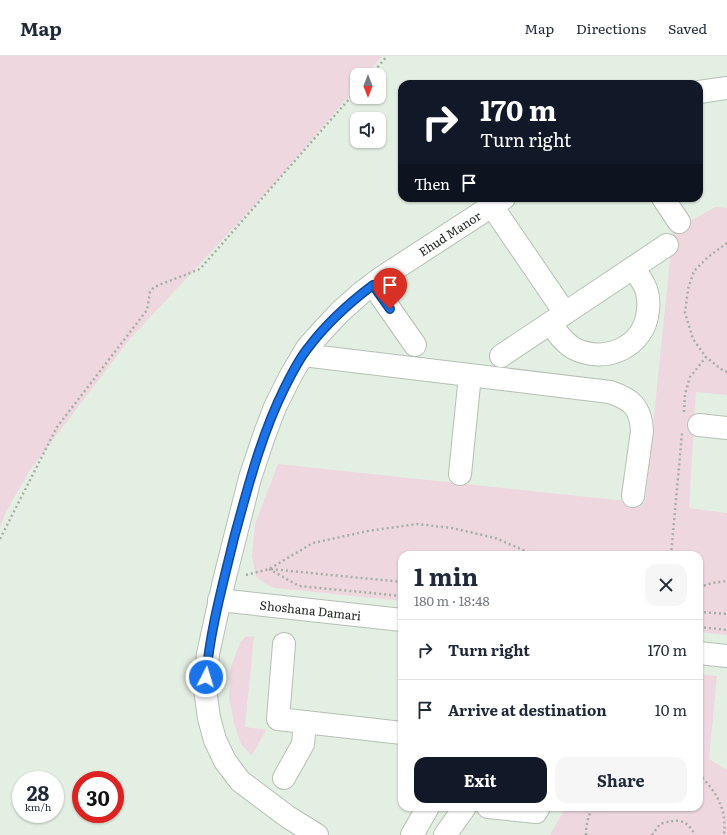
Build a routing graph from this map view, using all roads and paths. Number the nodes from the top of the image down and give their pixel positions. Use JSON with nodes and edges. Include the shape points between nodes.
{"nodes":[{"id":1,"x":387,"y":56,"type":"edge"},
{"id":2,"x":376,"y":68,"type":"edge"},
{"id":3,"x":727,"y":88,"type":"edge"},
{"id":4,"x":703,"y":91,"type":"edge"},
{"id":5,"x":350,"y":98,"type":"edge"},
{"id":6,"x":498,"y":202,"type":"edge"},
{"id":7,"x":666,"y":202,"type":"edge"},
{"id":8,"x":678,"y":222,"type":"dead end"},
{"id":9,"x":727,"y":243,"type":"edge"},
{"id":10,"x":667,"y":245,"type":"dead end"},
{"id":11,"x":633,"y":268,"type":"junction"},
{"id":12,"x":373,"y":285,"type":"junction"},
{"id":13,"x":557,"y":319,"type":"junction"},
{"id":14,"x":415,"y":345,"type":"dead end"},
{"id":15,"x":303,"y":355,"type":"junction"},
{"id":16,"x":501,"y":356,"type":"dead end"},
{"id":17,"x":706,"y":357,"type":"junction"},
{"id":18,"x":727,"y":372,"type":"edge"},
{"id":19,"x":470,"y":375,"type":"junction"},
{"id":20,"x":688,"y":425,"type":"junction"},
{"id":21,"x":727,"y":428,"type":"edge"},
{"id":22,"x":460,"y":474,"type":"dead end"},
{"id":23,"x":633,"y":496,"type":"dead end"},
{"id":24,"x":0,"y":538,"type":"edge"},
{"id":25,"x":526,"y":551,"type":"edge"},
{"id":26,"x":672,"y":551,"type":"edge"},
{"id":27,"x":269,"y":569,"type":"junction"},
{"id":28,"x":727,"y":581,"type":"edge"},
{"id":29,"x":398,"y":582,"type":"edge"},
{"id":30,"x":703,"y":586,"type":"edge"},
{"id":31,"x":221,"y":591,"type":"junction"},
{"id":32,"x":398,"y":596,"type":"edge"},
{"id":33,"x":703,"y":612,"type":"edge"},
{"id":34,"x":727,"y":614,"type":"edge"},
{"id":35,"x":398,"y":619,"type":"edge"},
{"id":36,"x":703,"y":627,"type":"edge"},
{"id":37,"x":727,"y":630,"type":"edge"},
{"id":38,"x":284,"y":644,"type":"dead end"},
{"id":39,"x":703,"y":653,"type":"edge"},
{"id":40,"x":727,"y":656,"type":"edge"},
{"id":41,"x":304,"y":722,"type":"junction"},
{"id":42,"x":398,"y":733,"type":"edge"},
{"id":43,"x":284,"y":778,"type":"dead end"},
{"id":44,"x":703,"y":778,"type":"edge"},
{"id":45,"x":426,"y":811,"type":"edge"},
{"id":46,"x":462,"y":811,"type":"edge"},
{"id":47,"x":526,"y":811,"type":"edge"},
{"id":48,"x":537,"y":811,"type":"edge"},
{"id":49,"x":591,"y":811,"type":"edge"},
{"id":50,"x":317,"y":835,"type":"edge"},
{"id":51,"x":412,"y":835,"type":"edge"},
{"id":52,"x":445,"y":835,"type":"edge"},
{"id":53,"x":586,"y":835,"type":"edge"},
{"id":54,"x":652,"y":835,"type":"edge"},
{"id":55,"x":695,"y":835,"type":"edge"},
{"id":56,"x":724,"y":835,"type":"edge"}],
"edges":[{"from":1,"to":2,"type":"path"},
{"from":3,"to":4,"type":"street"},
{"from":5,"to":24,"type":"path","via":[[200,269],[154,287],[150,292],[147,310],[57,428]]},
{"from":6,"to":12,"type":"street","name":"Ehud Manor"},
{"from":6,"to":13,"type":"street"},
{"from":7,"to":8,"type":"street"},
{"from":9,"to":17,"type":"path","via":[[694,271],[688,289],[685,313],[692,339]]},
{"from":10,"to":11,"type":"street"},
{"from":11,"to":13,"type":"street"},
{"from":11,"to":13,"type":"street","via":[[641,278],[649,303],[648,318],[634,341],[619,351],[603,355],[587,353],[572,348],[561,337]]},
{"from":12,"to":14,"type":"street"},
{"from":12,"to":15,"type":"street","name":"Ehud Manor","via":[[340,312]]},
{"from":13,"to":16,"type":"street"},
{"from":15,"to":19,"type":"street"},
{"from":15,"to":31,"type":"street","name":"Ehud Manor","via":[[275,407],[264,436],[250,478]]},
{"from":17,"to":18,"type":"path"},
{"from":17,"to":20,"type":"path","via":[[690,377],[685,394]]},
{"from":19,"to":22,"type":"street"},
{"from":19,"to":23,"type":"street","via":[[610,392],[632,403],[638,410],[642,431]]},
{"from":20,"to":21,"type":"street"},
{"from":20,"to":26,"type":"path"},
{"from":25,"to":27,"type":"path","via":[[495,538],[452,528],[417,524],[313,543]]},
{"from":27,"to":29,"type":"path"},
{"from":27,"to":31,"type":"path"},
{"from":27,"to":32,"type":"path","via":[[299,586]]},
{"from":28,"to":30,"type":"path"},
{"from":31,"to":35,"type":"street","name":"Shoshana Damari"},
{"from":31,"to":50,"type":"street","name":"Ehud Manor","via":[[208,654],[204,689],[215,740],[225,761],[240,781],[288,818]]},
{"from":33,"to":34,"type":"path"},
{"from":36,"to":37,"type":"path"},
{"from":38,"to":41,"type":"street","via":[[278,719]]},
{"from":39,"to":40,"type":"street"},
{"from":41,"to":42,"type":"street"},
{"from":41,"to":43,"type":"street","via":[[303,744]]},
{"from":44,"to":56,"type":"path","via":[[720,802],[725,817]]},
{"from":45,"to":51,"type":"street"},
{"from":46,"to":52,"type":"street"},
{"from":47,"to":48,"type":"street"},
{"from":49,"to":53,"type":"path"},
{"from":54,"to":55,"type":"path","via":[[660,824],[671,820],[682,821]]}]}
